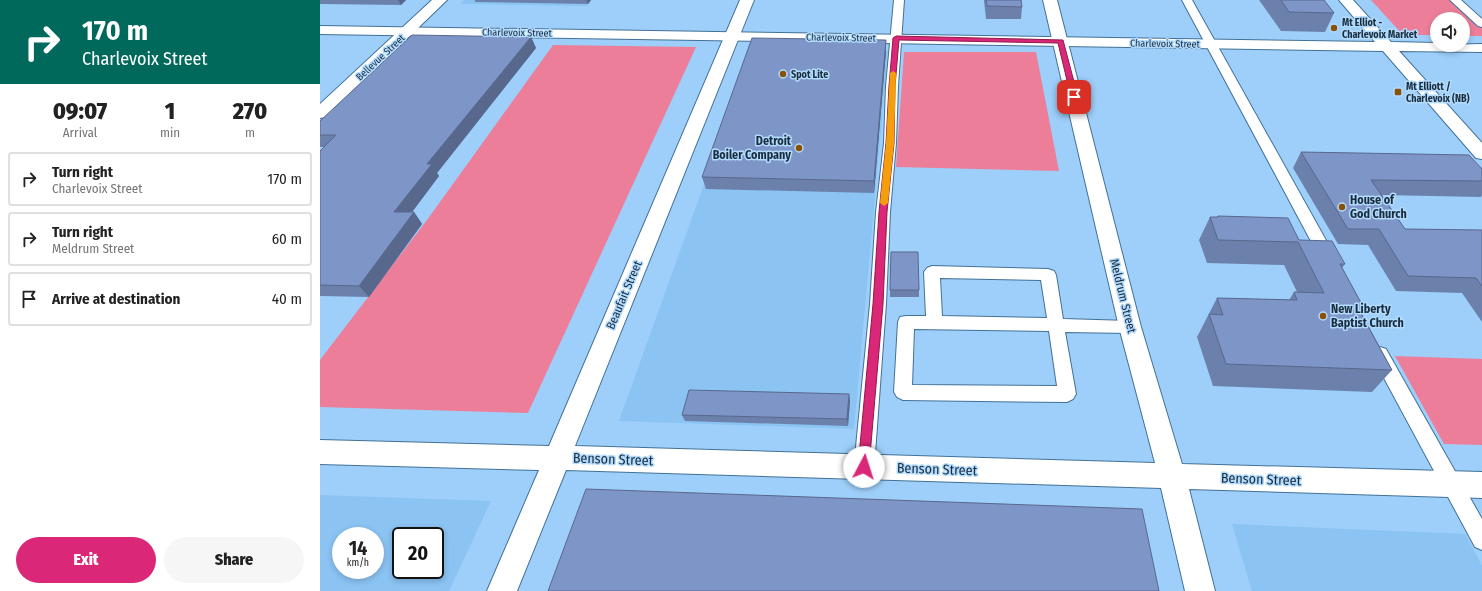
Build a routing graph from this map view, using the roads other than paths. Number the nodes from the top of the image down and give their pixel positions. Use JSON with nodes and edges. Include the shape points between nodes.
{"nodes":[{"id":1,"x":440,"y":0,"type":"edge"},
{"id":2,"x":746,"y":0,"type":"edge"},
{"id":3,"x":899,"y":0,"type":"edge"},
{"id":4,"x":1050,"y":0,"type":"edge"},
{"id":5,"x":1187,"y":0,"type":"edge"},
{"id":6,"x":1346,"y":0,"type":"edge"},
{"id":7,"x":1455,"y":0,"type":"edge"},
{"id":8,"x":1482,"y":24,"type":"edge"},
{"id":9,"x":320,"y":30,"type":"edge"},
{"id":10,"x":408,"y":31,"type":"junction"},
{"id":11,"x":733,"y":35,"type":"junction"},
{"id":12,"x":896,"y":38,"type":"junction"},
{"id":13,"x":1061,"y":41,"type":"junction"},
{"id":14,"x":1210,"y":43,"type":"junction"},
{"id":15,"x":1386,"y":46,"type":"junction"},
{"id":16,"x":1482,"y":48,"type":"edge"},
{"id":17,"x":320,"y":113,"type":"edge"},
{"id":18,"x":1482,"y":154,"type":"edge"},
{"id":19,"x":1335,"y":270,"type":"edge"},
{"id":20,"x":934,"y":323,"type":"junction"},
{"id":21,"x":1056,"y":325,"type":"junction"},
{"id":22,"x":1130,"y":327,"type":"junction"},
{"id":23,"x":1373,"y":340,"type":"edge"},
{"id":24,"x":320,"y":452,"type":"edge"},
{"id":25,"x":556,"y":458,"type":"junction"},
{"id":26,"x":864,"y":467,"type":"junction"},
{"id":27,"x":1172,"y":476,"type":"junction"},
{"id":28,"x":1452,"y":484,"type":"junction"},
{"id":29,"x":1482,"y":485,"type":"edge"},
{"id":30,"x":1482,"y":540,"type":"edge"},
{"id":31,"x":502,"y":591,"type":"edge"},
{"id":32,"x":1200,"y":591,"type":"edge"}],
"edges":[{"from":1,"to":10,"type":"street","name":"Bellevue Street"},
{"from":2,"to":11,"type":"street","name":"Beaufait Street"},
{"from":3,"to":12,"type":"lane"},
{"from":4,"to":13,"type":"street","name":"Meldrum Street"},
{"from":5,"to":14,"type":"lane"},
{"from":6,"to":15,"type":"street"},
{"from":7,"to":8,"type":"lane"},
{"from":9,"to":10,"type":"street","name":"Charlevoix Street"},
{"from":10,"to":11,"type":"street","name":"Charlevoix Street"},
{"from":10,"to":17,"type":"street","name":"Bellevue Street"},
{"from":11,"to":12,"type":"street","name":"Charlevoix Street"},
{"from":11,"to":25,"type":"street","name":"Beaufait Street"},
{"from":12,"to":13,"type":"street","name":"Charlevoix Street"},
{"from":12,"to":26,"type":"lane"},
{"from":13,"to":14,"type":"street","name":"Charlevoix Street"},
{"from":13,"to":22,"type":"street","name":"Meldrum Street"},
{"from":14,"to":15,"type":"street","name":"Charlevoix Street"},
{"from":14,"to":19,"type":"lane"},
{"from":15,"to":16,"type":"street","name":"Charlevoix Street"},
{"from":15,"to":18,"type":"street"},
{"from":20,"to":21,"type":"lane"},
{"from":20,"to":21,"type":"lane","via":[[932,272],[1048,275]]},
{"from":20,"to":21,"type":"lane","via":[[906,322],[903,392],[1067,394]]},
{"from":21,"to":22,"type":"lane"},
{"from":22,"to":27,"type":"street","name":"Meldrum Street"},
{"from":23,"to":28,"type":"lane"},
{"from":24,"to":25,"type":"street","name":"Benson Street"},
{"from":25,"to":26,"type":"street","name":"Benson Street"},
{"from":25,"to":31,"type":"street","name":"Beaufait Street"},
{"from":26,"to":27,"type":"street","name":"Benson Street"},
{"from":27,"to":28,"type":"street","name":"Benson Street"},
{"from":27,"to":32,"type":"street","name":"Meldrum Street"},
{"from":28,"to":29,"type":"street","name":"Benson Street"},
{"from":28,"to":30,"type":"lane"}]}
